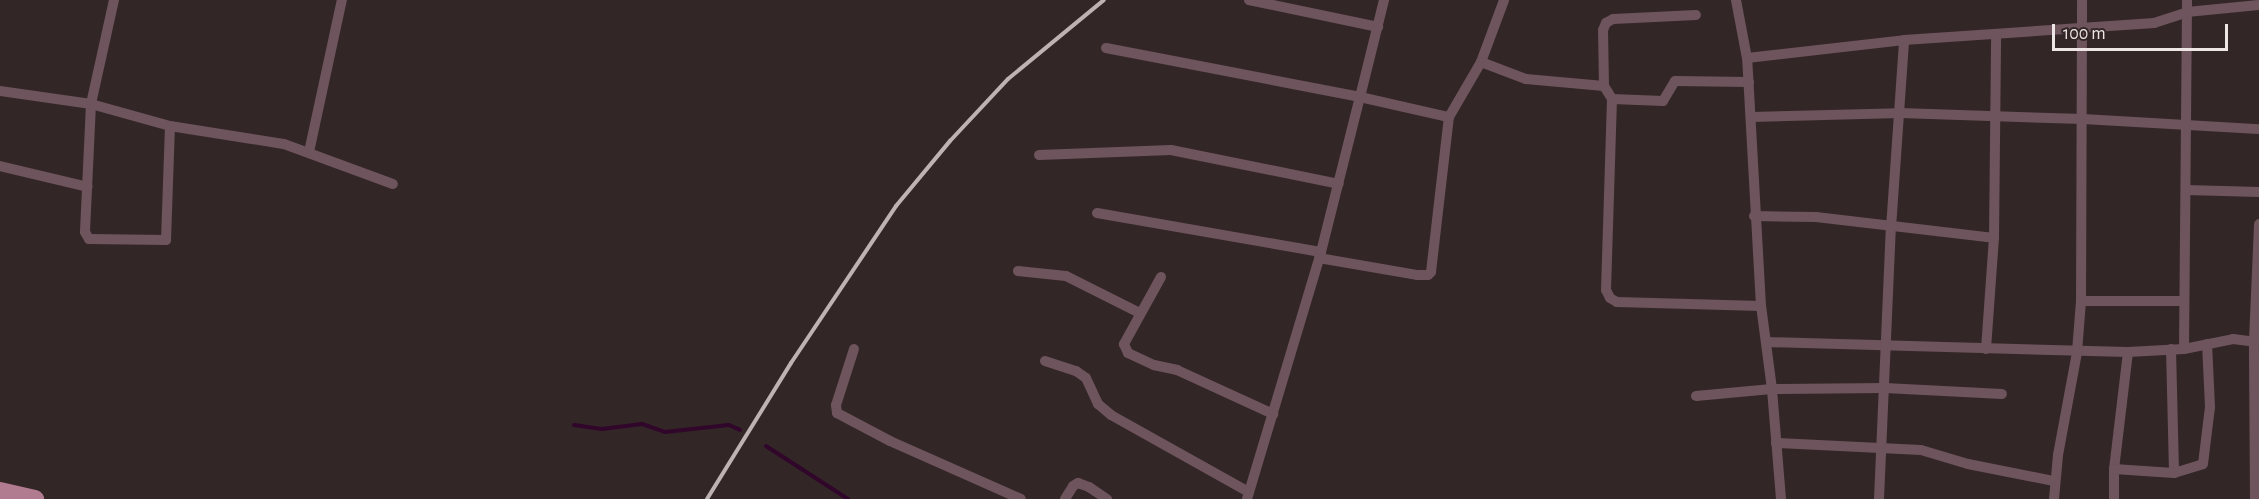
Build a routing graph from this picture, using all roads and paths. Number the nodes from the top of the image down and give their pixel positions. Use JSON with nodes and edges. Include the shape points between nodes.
{"nodes":[{"id":1,"x":114,"y":0,"type":"edge"},
{"id":2,"x":342,"y":0,"type":"edge"},
{"id":3,"x":1249,"y":0,"type":"edge"},
{"id":4,"x":1384,"y":0,"type":"edge"},
{"id":5,"x":1504,"y":0,"type":"edge"},
{"id":6,"x":1736,"y":0,"type":"edge"},
{"id":7,"x":2082,"y":0,"type":"edge"},
{"id":8,"x":2187,"y":0,"type":"edge"},
{"id":9,"x":2259,"y":5,"type":"edge"},
{"id":10,"x":2187,"y":12,"type":"junction"},
{"id":11,"x":1696,"y":15,"type":"dead end"},
{"id":12,"x":1378,"y":27,"type":"junction"},
{"id":13,"x":2084,"y":27,"type":"junction"},
{"id":14,"x":1996,"y":35,"type":"junction"},
{"id":15,"x":1904,"y":40,"type":"junction"},
{"id":16,"x":1106,"y":48,"type":"dead end"},
{"id":17,"x":1747,"y":58,"type":"junction"},
{"id":18,"x":1480,"y":63,"type":"junction"},
{"id":19,"x":1749,"y":82,"type":"junction"},
{"id":20,"x":1604,"y":86,"type":"junction"},
{"id":21,"x":0,"y":91,"type":"edge"},
{"id":22,"x":1360,"y":97,"type":"junction"},
{"id":23,"x":1612,"y":99,"type":"junction"},
{"id":24,"x":91,"y":104,"type":"junction"},
{"id":25,"x":1900,"y":113,"type":"junction"},
{"id":26,"x":1449,"y":117,"type":"junction"},
{"id":27,"x":1752,"y":117,"type":"junction"},
{"id":28,"x":1997,"y":117,"type":"junction"},
{"id":29,"x":2084,"y":119,"type":"junction"},
{"id":30,"x":2186,"y":125,"type":"junction"},
{"id":31,"x":170,"y":126,"type":"junction"},
{"id":32,"x":2259,"y":129,"type":"edge"},
{"id":33,"x":309,"y":152,"type":"junction"},
{"id":34,"x":1039,"y":155,"type":"dead end"},
{"id":35,"x":0,"y":166,"type":"edge"},
{"id":36,"x":393,"y":184,"type":"dead end"},
{"id":37,"x":1339,"y":184,"type":"junction"},
{"id":38,"x":88,"y":187,"type":"junction"},
{"id":39,"x":2186,"y":190,"type":"junction"},
{"id":40,"x":2259,"y":192,"type":"edge"},
{"id":41,"x":1097,"y":213,"type":"dead end"},
{"id":42,"x":1754,"y":216,"type":"junction"},
{"id":43,"x":2259,"y":224,"type":"edge"},
{"id":44,"x":1892,"y":228,"type":"junction"},
{"id":45,"x":1994,"y":238,"type":"junction"},
{"id":46,"x":1320,"y":255,"type":"junction"},
{"id":47,"x":2258,"y":267,"type":"edge"},
{"id":48,"x":1018,"y":271,"type":"dead end"},
{"id":49,"x":1161,"y":277,"type":"dead end"},
{"id":50,"x":2081,"y":301,"type":"junction"},
{"id":51,"x":2182,"y":301,"type":"junction"},
{"id":52,"x":1761,"y":306,"type":"junction"},
{"id":53,"x":1140,"y":313,"type":"junction"},
{"id":54,"x":2257,"y":341,"type":"edge"},
{"id":55,"x":1766,"y":342,"type":"junction"},
{"id":56,"x":1886,"y":344,"type":"junction"},
{"id":57,"x":2207,"y":344,"type":"junction"},
{"id":58,"x":854,"y":349,"type":"dead end"},
{"id":59,"x":1986,"y":349,"type":"junction"},
{"id":60,"x":2171,"y":349,"type":"junction"},
{"id":61,"x":2184,"y":349,"type":"junction"},
{"id":62,"x":2077,"y":352,"type":"junction"},
{"id":63,"x":2128,"y":352,"type":"junction"},
{"id":64,"x":1045,"y":361,"type":"dead end"},
{"id":65,"x":1885,"y":388,"type":"junction"},
{"id":66,"x":1772,"y":389,"type":"junction"},
{"id":67,"x":2002,"y":394,"type":"dead end"},
{"id":68,"x":1696,"y":396,"type":"dead end"},
{"id":69,"x":1273,"y":414,"type":"junction"},
{"id":70,"x":1776,"y":443,"type":"junction"},
{"id":71,"x":1882,"y":447,"type":"junction"},
{"id":72,"x":2257,"y":454,"type":"edge"},
{"id":73,"x":2114,"y":469,"type":"junction"},
{"id":74,"x":2174,"y":473,"type":"junction"},
{"id":75,"x":2054,"y":481,"type":"junction"},
{"id":76,"x":0,"y":491,"type":"edge"},
{"id":77,"x":1248,"y":496,"type":"edge"},
{"id":78,"x":35,"y":499,"type":"edge"},
{"id":79,"x":1021,"y":499,"type":"edge"},
{"id":80,"x":1065,"y":499,"type":"edge"},
{"id":81,"x":1107,"y":499,"type":"edge"},
{"id":82,"x":1781,"y":499,"type":"edge"},
{"id":83,"x":1879,"y":499,"type":"edge"},
{"id":84,"x":2054,"y":499,"type":"edge"},
{"id":85,"x":2114,"y":499,"type":"edge"},
{"id":86,"x":2255,"y":499,"type":"edge"}],
"edges":[{"from":1,"to":24,"type":"street"},
{"from":2,"to":33,"type":"street"},
{"from":3,"to":12,"type":"street"},
{"from":4,"to":12,"type":"street"},
{"from":5,"to":18,"type":"street"},
{"from":6,"to":17,"type":"street"},
{"from":7,"to":13,"type":"street"},
{"from":8,"to":10,"type":"street"},
{"from":9,"to":10,"type":"street"},
{"from":10,"to":13,"type":"street","via":[[2154,23]]},
{"from":10,"to":30,"type":"street"},
{"from":11,"to":20,"type":"street","via":[[1613,19],[1606,23]]},
{"from":12,"to":22,"type":"street"},
{"from":13,"to":14,"type":"street"},
{"from":13,"to":29,"type":"street"},
{"from":14,"to":15,"type":"street"},
{"from":14,"to":28,"type":"street"},
{"from":15,"to":17,"type":"street"},
{"from":15,"to":25,"type":"street"},
{"from":16,"to":22,"type":"street"},
{"from":17,"to":19,"type":"street"},
{"from":18,"to":20,"type":"street","via":[[1526,79]]},
{"from":18,"to":26,"type":"street"},
{"from":19,"to":23,"type":"street","via":[[1676,81],[1663,101]]},
{"from":19,"to":27,"type":"street"},
{"from":20,"to":23,"type":"street"},
{"from":21,"to":24,"type":"street"},
{"from":22,"to":26,"type":"street"},
{"from":22,"to":37,"type":"street"},
{"from":23,"to":52,"type":"street","via":[[1606,290],[1610,298],[1617,302]]},
{"from":24,"to":31,"type":"street"},
{"from":24,"to":38,"type":"street"},
{"from":25,"to":27,"type":"street"},
{"from":25,"to":28,"type":"street"},
{"from":25,"to":44,"type":"street"},
{"from":26,"to":46,"type":"street","via":[[1432,270],[1428,275]]},
{"from":27,"to":42,"type":"street"},
{"from":28,"to":29,"type":"street"},
{"from":28,"to":45,"type":"street"},
{"from":29,"to":30,"type":"street"},
{"from":29,"to":50,"type":"street"},
{"from":30,"to":32,"type":"street"},
{"from":30,"to":39,"type":"street"},
{"from":31,"to":33,"type":"street","via":[[284,144]]},
{"from":31,"to":38,"type":"street","via":[[166,240],[89,239],[85,232]]},
{"from":33,"to":36,"type":"street"},
{"from":34,"to":37,"type":"street","via":[[1171,150]]},
{"from":35,"to":38,"type":"street"},
{"from":37,"to":46,"type":"street"},
{"from":39,"to":40,"type":"street"},
{"from":39,"to":51,"type":"street"},
{"from":41,"to":46,"type":"street"},
{"from":42,"to":44,"type":"street","via":[[1816,217]]},
{"from":42,"to":52,"type":"street"},
{"from":43,"to":47,"type":"street"},
{"from":44,"to":45,"type":"street"},
{"from":44,"to":56,"type":"street"},
{"from":45,"to":59,"type":"street"},
{"from":46,"to":69,"type":"street"},
{"from":47,"to":54,"type":"street"},
{"from":48,"to":53,"type":"street","via":[[1073,278]]},
{"from":49,"to":53,"type":"street"},
{"from":50,"to":51,"type":"street"},
{"from":50,"to":62,"type":"street"},
{"from":51,"to":61,"type":"street"},
{"from":52,"to":55,"type":"street"},
{"from":53,"to":69,"type":"street","via":[[1124,344],[1128,353],[1177,370]]},
{"from":54,"to":57,"type":"street","via":[[2233,339]]},
{"from":54,"to":72,"type":"street"},
{"from":55,"to":56,"type":"street"},
{"from":55,"to":66,"type":"street"},
{"from":56,"to":59,"type":"street"},
{"from":56,"to":65,"type":"street"},
{"from":57,"to":61,"type":"street"},
{"from":57,"to":74,"type":"street","via":[[2210,407],[2205,459],[2192,470]]},
{"from":58,"to":79,"type":"street","via":[[836,405],[837,413]]},
{"from":59,"to":62,"type":"street"},
{"from":60,"to":61,"type":"street"},
{"from":60,"to":63,"type":"street"},
{"from":60,"to":74,"type":"street"},
{"from":62,"to":63,"type":"street"},
{"from":62,"to":75,"type":"street"},
{"from":63,"to":73,"type":"street"},
{"from":64,"to":77,"type":"street","via":[[1076,371],[1086,378],[1098,404],[1111,415]]},
{"from":65,"to":66,"type":"street"},
{"from":65,"to":67,"type":"street"},
{"from":65,"to":71,"type":"street"},
{"from":66,"to":68,"type":"street"},
{"from":66,"to":70,"type":"street"},
{"from":69,"to":77,"type":"street"},
{"from":70,"to":71,"type":"street"},
{"from":70,"to":82,"type":"street"},
{"from":71,"to":75,"type":"street","via":[[1921,450]]},
{"from":71,"to":83,"type":"street"},
{"from":72,"to":86,"type":"street"},
{"from":73,"to":74,"type":"street"},
{"from":73,"to":85,"type":"street"},
{"from":75,"to":84,"type":"street"},
{"from":76,"to":78,"type":"main road"},
{"from":80,"to":81,"type":"street","via":[[1078,483]]}]}
